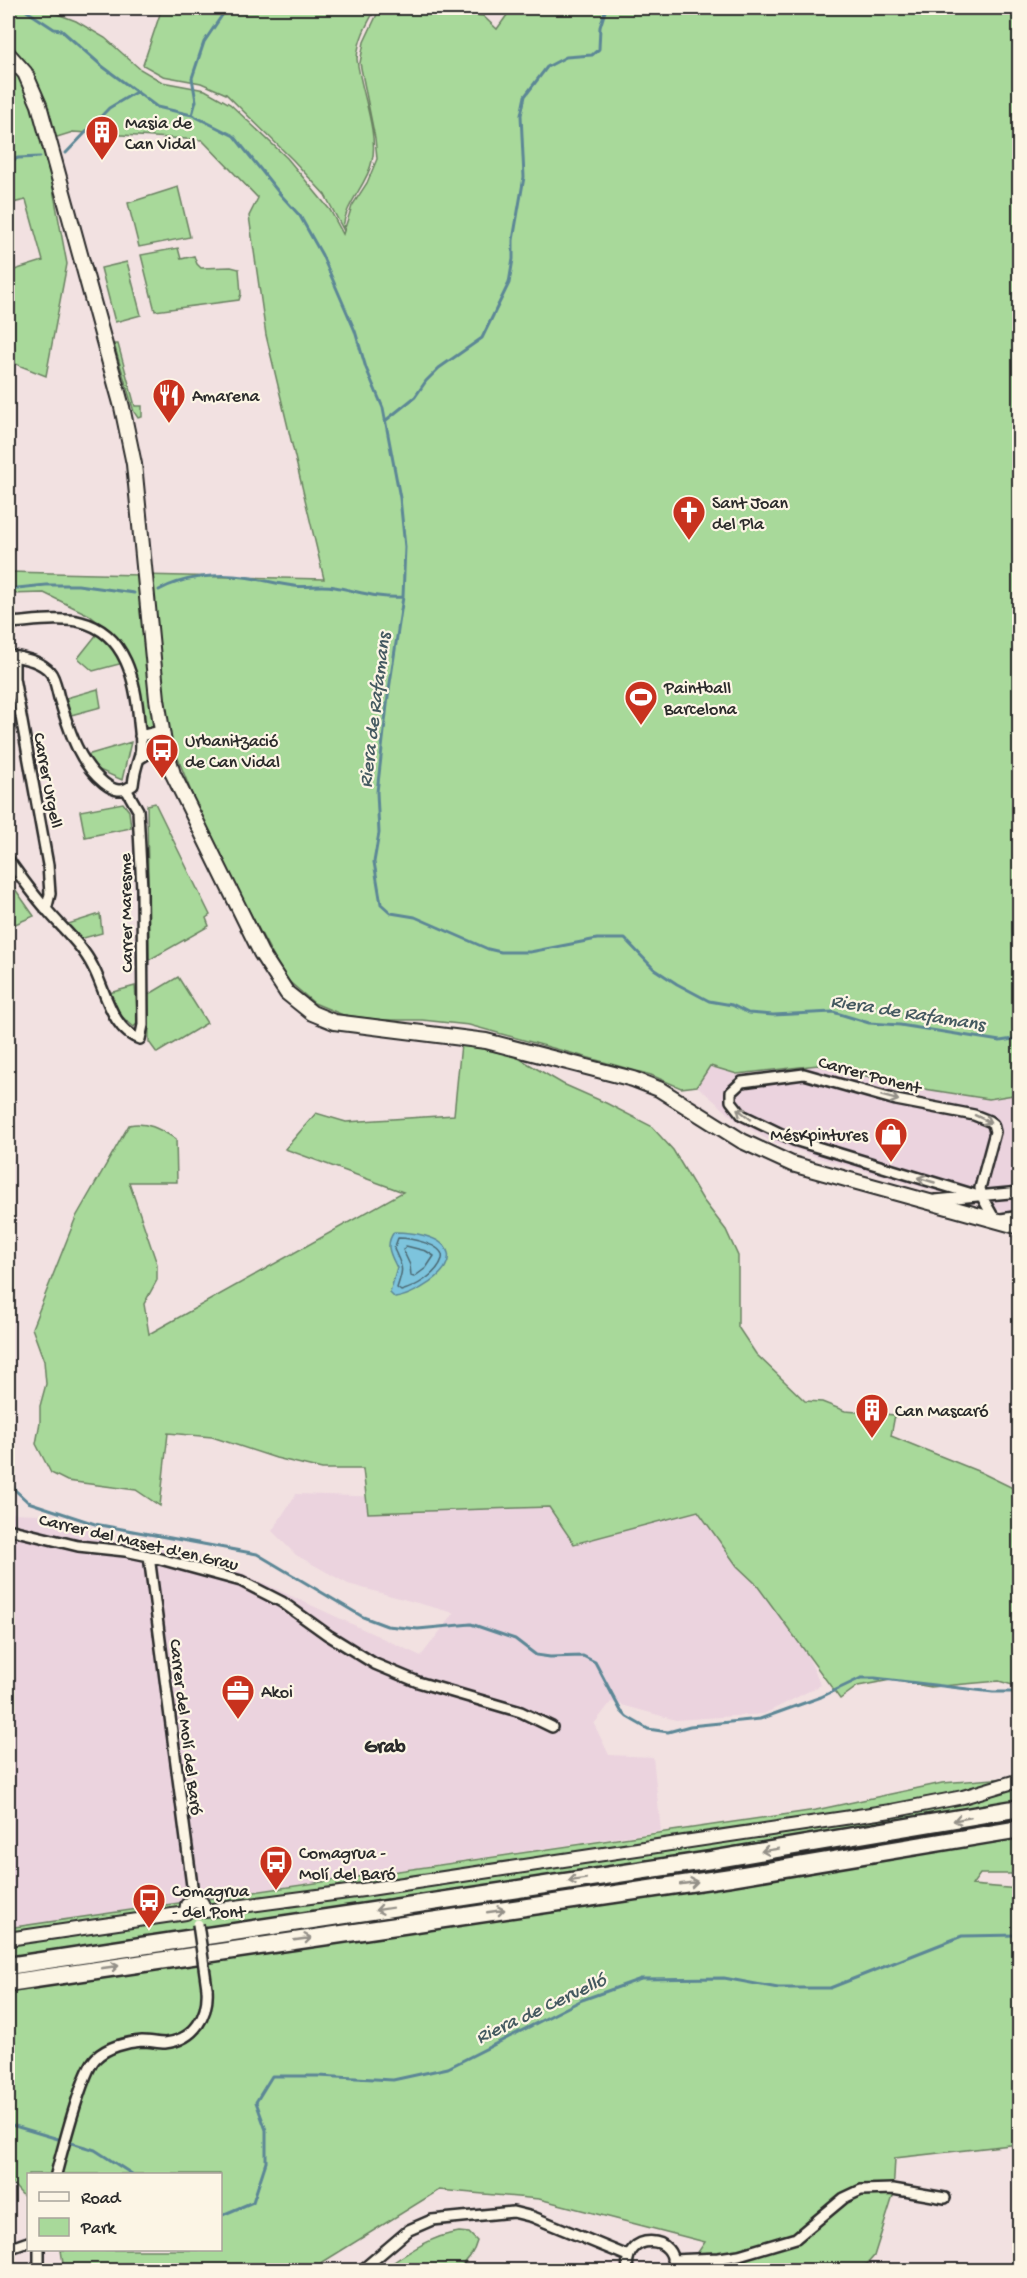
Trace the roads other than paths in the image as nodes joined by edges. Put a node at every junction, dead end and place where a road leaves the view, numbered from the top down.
1 (8, 54) edge
2 (8, 623) edge
3 (11, 656) edge
4 (140, 736) junction
5 (162, 737) junction
6 (139, 759) junction
7 (126, 789) junction
8 (8, 859) edge
9 (46, 910) junction
10 (1020, 1192) edge
11 (982, 1197) junction
12 (923, 1201) junction
13 (1020, 1216) edge
14 (995, 1220) junction
15 (1020, 1227) edge
16 (8, 1529) edge
17 (148, 1556) junction
18 (552, 1727) dead end
19 (1020, 1780) edge
20 (1020, 1808) edge
21 (1020, 1829) edge
22 (1020, 1839) edge
23 (926, 1844) junction
24 (194, 1901) joint
25 (197, 1917) junction
26 (8, 1939) edge
27 (8, 1966) edge
28 (52, 1976) junction
29 (8, 1983) edge
30 (8, 1991) edge
31 (57, 2173) edge
32 (945, 2198) dead end
33 (27, 2242) edge
34 (8, 2249) edge
35 (39, 2251) edge
36 (628, 2256) junction
37 (672, 2260) junction
38 (39, 2271) edge
39 (362, 2271) edge
40 (627, 2271) edge
41 (672, 2271) edge

1 - 5 main road
2 - 4 street
3 - 7 street
3 - 9 street, Carrer Urgell
4 - 5 street
4 - 6 street
5 - 6 street
5 - 12 main road
6 - 7 street
7 - 9 street, Carrer Maresme
8 - 9 street
10 - 11 street, Carrer Ponent
11 -> 11 street, Carrer Ponent
11 - 12 street, Carrer Ponent
11 - 14 street
12 - 14 main road
13 - 14 street
14 - 15 main road
16 - 17 street, Carrer del Maset d'en Grau
17 - 18 street, Carrer del Maset d'en Grau
17 - 24 street, Carrer del Molí del Baró
19 - 25 street
20 -> 27 highway
21 - 23 highway
22 - 23 highway
28 -> 23 highway
24 - 25 street
25 - 26 street
25 - 31 street, bridge
28 - 29 highway
28 - 30 highway
32 - 37 street
33 - 34 street
35 - 38 street
36 - 37 street
36 - 39 street
36 - 40 street
37 - 41 street

